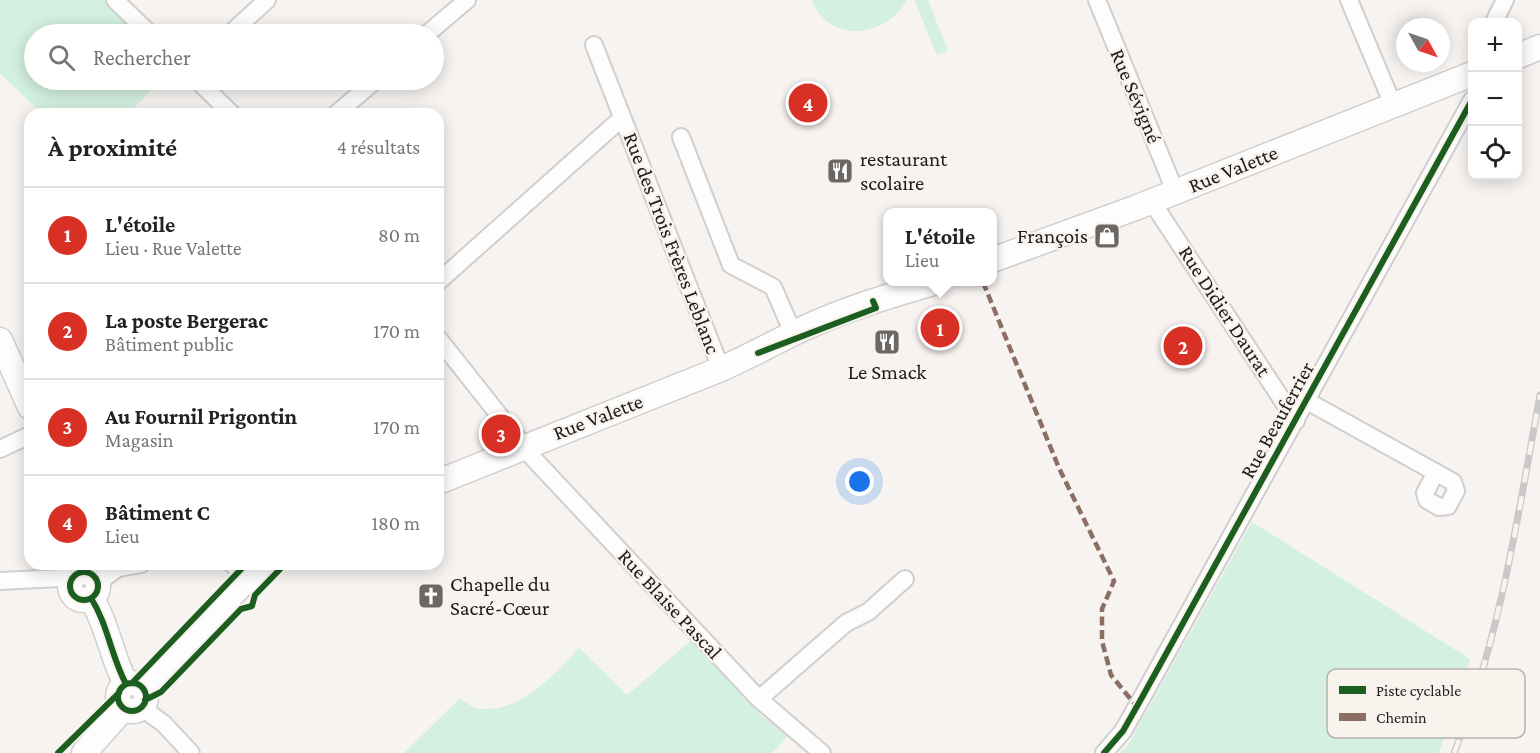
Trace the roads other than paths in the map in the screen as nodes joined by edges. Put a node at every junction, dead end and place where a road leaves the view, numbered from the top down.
1 (115, 0) edge
2 (267, 0) edge
3 (467, 0) edge
4 (1097, 0) edge
5 (1349, 0) edge
6 (1505, 0) edge
7 (1496, 18) edge
8 (140, 24) edge
9 (241, 24) edge
10 (439, 24) edge
11 (594, 45) dead end
12 (1540, 47) edge
13 (1522, 54) edge
14 (1468, 76) edge
15 (207, 90) edge
16 (364, 90) edge
17 (1393, 105) junction
18 (226, 108) edge
19 (343, 108) edge
20 (1468, 109) edge
21 (622, 118) junction
22 (681, 137) dead end
23 (1176, 191) junction
24 (1152, 202) junction
25 (997, 259) edge
26 (444, 277) edge
27 (924, 286) edge
28 (931, 286) edge
29 (793, 333) junction
30 (0, 340) edge
31 (444, 346) edge
32 (758, 353) junction
33 (721, 369) junction
34 (24, 394) edge
35 (1307, 401) junction
36 (1296, 421) junction
37 (24, 438) edge
38 (524, 447) junction
39 (0, 449) edge
40 (1436, 472) dead end
41 (444, 480) edge
42 (112, 570) edge
43 (246, 570) edge
44 (904, 579) dead end
45 (85, 580) edge
46 (0, 581) edge
47 (133, 696) junction
48 (759, 699) junction
49 (84, 753) edge
50 (191, 753) edge
51 (822, 753) edge
52 (1104, 753) edge

1 - 8 street
2 - 9 street
3 - 10 street
4 - 23 street, Rue Sévigné
5 - 17 street
6 - 7 street
11 - 21 street, Rue des Trois Frères Leblanc
12 - 13 main road
14 - 17 main road, Rue Valette
15 - 18 street
16 - 19 street
17 - 23 main road, Rue Valette
20 - 35 street, Rue Beauferrier
21 - 26 street, Rue des Trois Frères Leblanc
21 - 33 street, Rue des Trois Frères Leblanc
22 - 29 street
23 - 24 main road, Rue Valette
24 - 25 main road, Rue Valette
24 - 36 street, Rue Didier Daurat
27 - 29 main road, Rue Valette
28 - 32 main road, Rue Valette
29 - 32 main road, Rue Valette
30 - 34 main road
31 - 38 street, Rue Blaise Pascal
32 - 33 main road, Rue Valette
33 - 38 main road, Rue Valette
35 - 36 street, Rue Beauferrier
35 - 40 street
36 - 52 street, Rue Beauferrier
37 - 39 street
38 - 41 main road, Rue Valette
38 - 48 street, Rue Blaise Pascal
42 - 45 street
43 - 47 main road
44 - 48 street
45 - 46 street
45 - 47 main road
47 - 49 main road
47 - 50 street
48 - 51 street, Rue Blaise Pascal

